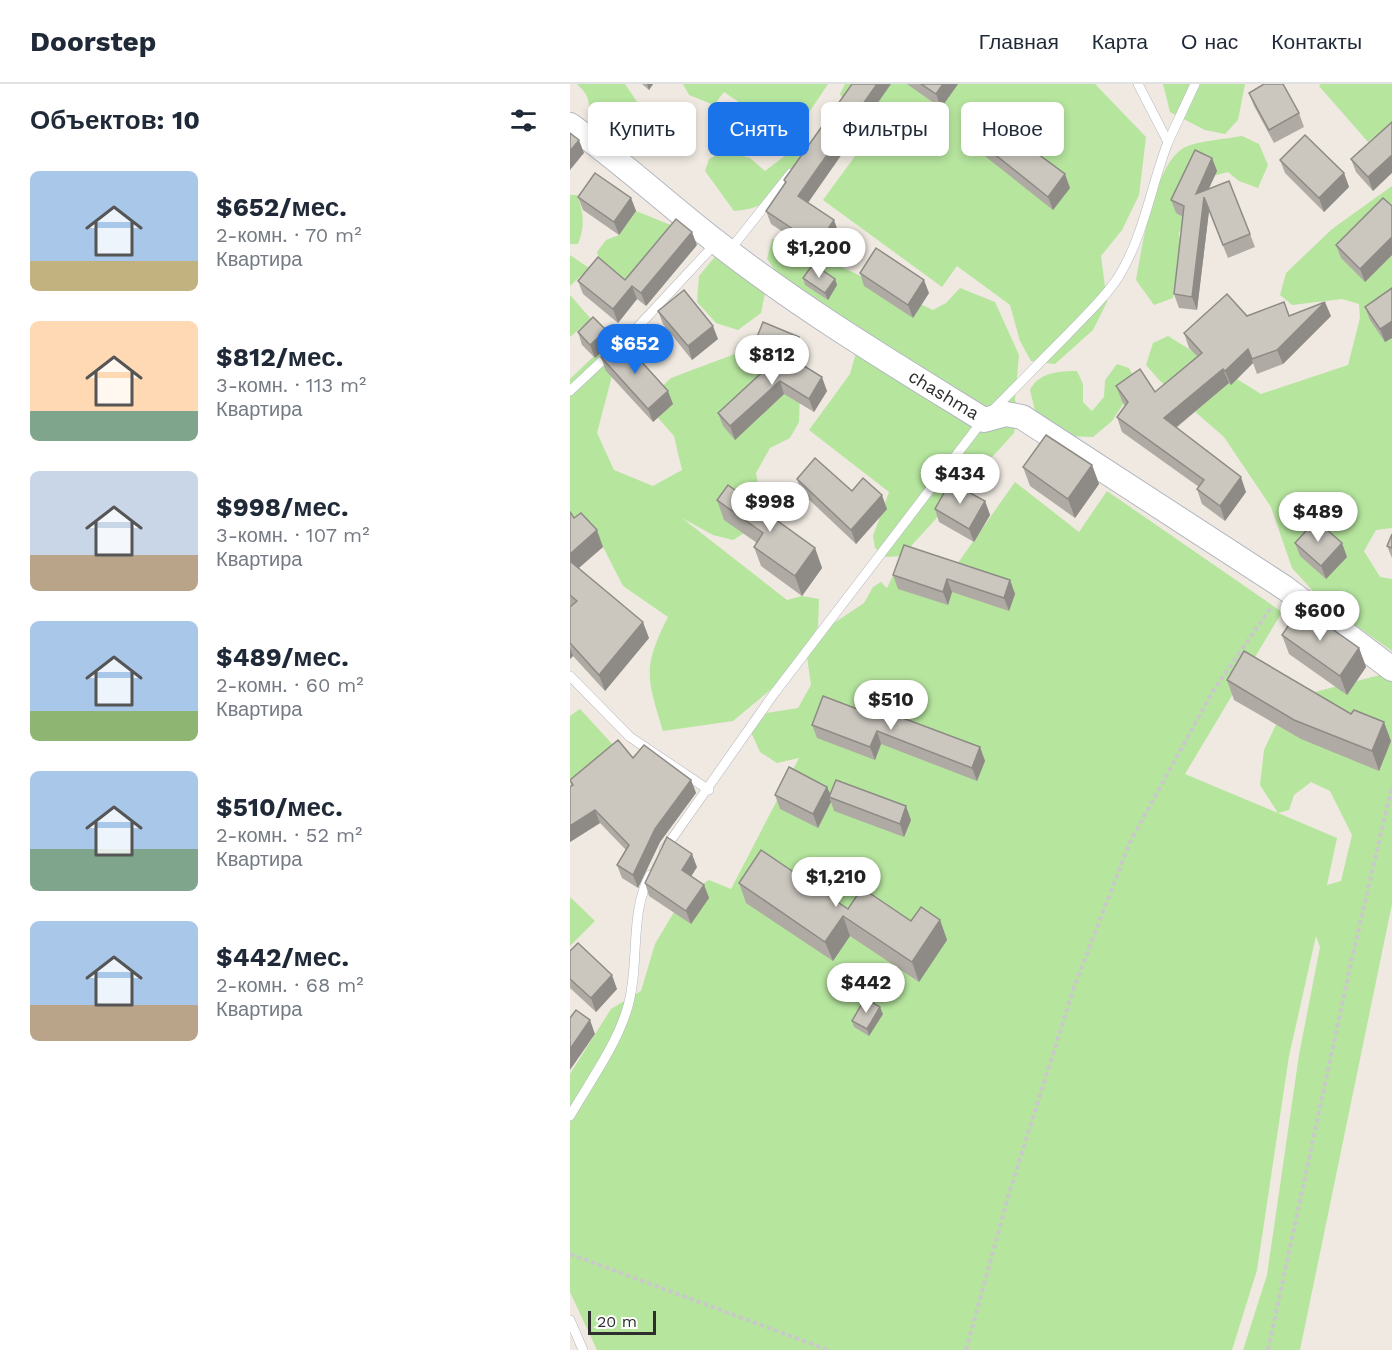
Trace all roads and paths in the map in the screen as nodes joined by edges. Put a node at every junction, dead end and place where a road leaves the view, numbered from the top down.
1 (1138, 84) edge
2 (1195, 84) edge
3 (570, 125) edge
4 (1168, 142) junction
5 (795, 168) edge
6 (723, 247) junction
7 (570, 391) edge
8 (984, 420) junction
9 (1285, 588) junction
10 (1392, 669) edge
11 (570, 676) edge
12 (1392, 786) edge
13 (709, 790) junction
14 (570, 1116) edge
15 (570, 1254) edge
16 (570, 1320) edge
17 (583, 1350) edge
18 (828, 1350) edge
19 (966, 1350) edge
20 (1268, 1350) edge

1 - 4 lane
2 - 4 lane
3 - 6 street, сhashma
4 - 8 lane
5 - 6 lane
6 - 7 lane
6 - 8 street, сhashma
8 - 9 street, сhashma
8 - 13 lane
9 - 10 street, сhashma
9 - 19 path
11 - 13 lane
12 - 20 path
13 - 14 lane
15 - 18 path
16 - 17 lane

